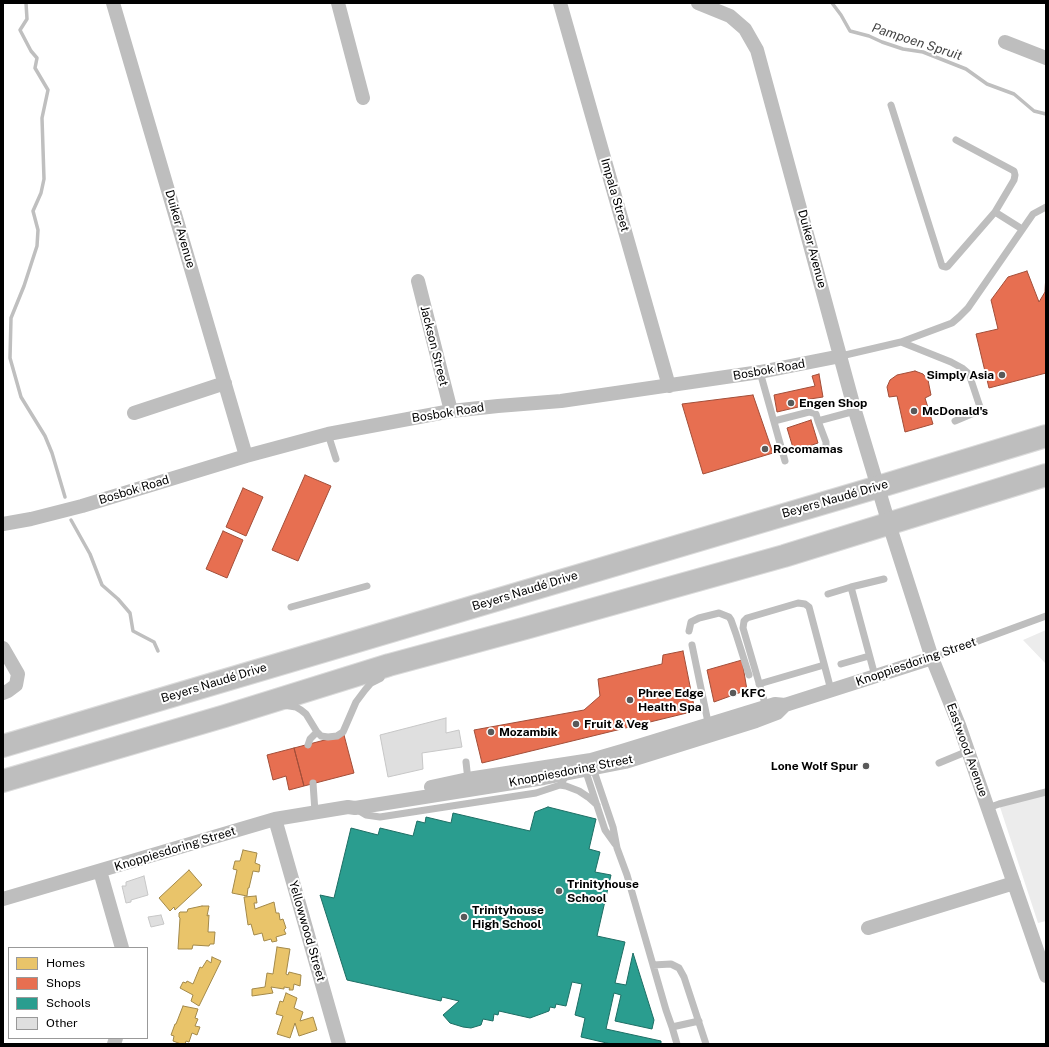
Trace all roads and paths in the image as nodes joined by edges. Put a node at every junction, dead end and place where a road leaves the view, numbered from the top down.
1 (113, 3) edge
2 (338, 3) edge
3 (560, 3) edge
4 (698, 3) edge
5 (1005, 42) dead end
6 (1046, 58) edge
7 (363, 98) dead end
8 (891, 106) dead end
9 (956, 140) dead end
10 (1046, 207) edge
11 (995, 212) junction
12 (1022, 229) junction
13 (418, 281) dead end
14 (901, 342) junction
15 (841, 356) junction
16 (760, 372) junction
17 (225, 383) junction
18 (669, 386) junction
19 (451, 411) junction
20 (855, 411) junction
21 (134, 413) dead end
22 (774, 421) junction
23 (818, 421) junction
24 (955, 421) dead end
25 (328, 434) junction
26 (1046, 436) edge
27 (823, 450) dead end
28 (246, 456) junction
29 (336, 459) dead end
30 (785, 461) dead end
31 (1046, 475) edge
32 (878, 487) junction
33 (3, 524) edge
34 (889, 524) junction
35 (884, 579) dead end
36 (367, 586) dead end
37 (851, 588) junction
38 (828, 594) dead end
39 (291, 607) dead end
40 (1046, 616) edge
41 (689, 631) dead end
42 (692, 644) dead end
43 (3, 648) edge
44 (869, 656) junction
45 (932, 658) junction
46 (841, 664) dead end
47 (824, 665) junction
48 (388, 675) dead end
49 (749, 675) dead end
50 (875, 676) junction
51 (759, 684) junction
52 (831, 690) junction
53 (3, 693) edge
54 (785, 705) junction
55 (766, 707) junction
56 (252, 708) junction
57 (709, 730) junction
58 (317, 732) junction
59 (308, 744) dead end
60 (3, 746) edge
61 (968, 751) junction
62 (466, 762) dead end
63 (939, 763) dead end
64 (588, 765) junction
65 (563, 779) junction
66 (3, 781) edge
67 (313, 784) dead end
68 (469, 785) junction
69 (1046, 792) edge
70 (352, 807) junction
71 (598, 807) junction
72 (988, 808) junction
73 (315, 812) junction
74 (275, 819) junction
75 (617, 848) junction
76 (100, 871) junction
77 (1014, 883) junction
78 (3, 899) edge
79 (868, 928) dead end
80 (122, 947) edge
81 (653, 965) junction
82 (1046, 976) edge
83 (699, 1021) junction
84 (672, 1027) junction
85 (339, 1044) edge
86 (677, 1044) edge
87 (706, 1044) edge

1 - 17 street, Duiker Avenue
2 - 7 street
3 - 18 street, Impala Street
4 - 15 street, Duiker Avenue
5 - 6 street
8 - 11 lane
9 - 11 lane
10 - 12 lane, Bosbok Road
11 - 12 lane
12 - 14 lane, Bosbok Road
13 - 19 street, Jackson Street
14 - 15 lane, Bosbok Road
14 - 24 lane
15 - 16 street, Bosbok Road
15 - 20 street, Duiker Avenue
16 - 18 street, Bosbok Road
16 - 22 lane
17 - 21 street
17 - 28 street, Duiker Avenue
18 - 19 street, Bosbok Road
19 - 25 street, Bosbok Road
20 - 23 lane
20 - 32 street, Duiker Avenue
22 - 23 lane
22 - 30 lane
23 - 27 lane
25 - 28 street, Bosbok Road
25 - 29 lane
26 - 32 main road, Beyers Naudé Drive
28 - 33 street, Bosbok Road
31 - 34 main road
32 - 34 street, Duiker Avenue
32 - 60 main road, Beyers Naudé Drive
34 - 45 street, Eastwood Avenue
34 - 56 main road
35 - 37 lane
36 - 39 lane
37 - 38 lane
37 - 44 lane
40 - 45 lane, Knoppiesdoring Street
41 - 49 lane
42 - 57 lane
43 - 53 street
44 - 46 lane
44 - 50 lane
45 - 50 street, Knoppiesdoring Street
45 - 61 street, Eastwood Avenue
47 - 51 lane
47 - 51 lane
47 - 52 lane
48 - 58 lane
50 - 52 street, Knoppiesdoring Street
51 - 55 lane
52 - 54 street, Knoppiesdoring Street
54 - 55 street, Knoppiesdoring Street
54 - 57 street, Knoppiesdoring Street
55 - 57 street, Knoppiesdoring Street
56 - 58 lane
56 - 66 main road
57 - 64 street, Knoppiesdoring Street
58 - 59 lane
61 - 63 lane
61 - 72 street, Eastwood Avenue
62 - 68 lane
64 - 65 street, Knoppiesdoring Street
64 - 68 street, Knoppiesdoring Street
64 - 71 lane
64 - 75 lane
65 - 68 street, Knoppiesdoring Street
65 - 70 lane
65 - 71 lane
67 - 73 lane
68 - 70 street, Knoppiesdoring Street
69 - 72 lane
70 - 73 street, Knoppiesdoring Street
71 - 75 lane
72 - 77 street, Eastwood Avenue
73 - 74 street, Knoppiesdoring Street
74 - 76 street, Knoppiesdoring Street
74 - 85 street, Yellowwood Street
75 - 81 lane
76 - 78 street, Knoppiesdoring Street
76 - 80 street
77 - 79 street
77 - 82 street, Eastwood Avenue
81 - 83 lane
81 - 84 lane
83 - 84 lane
83 - 87 lane
84 - 86 lane

